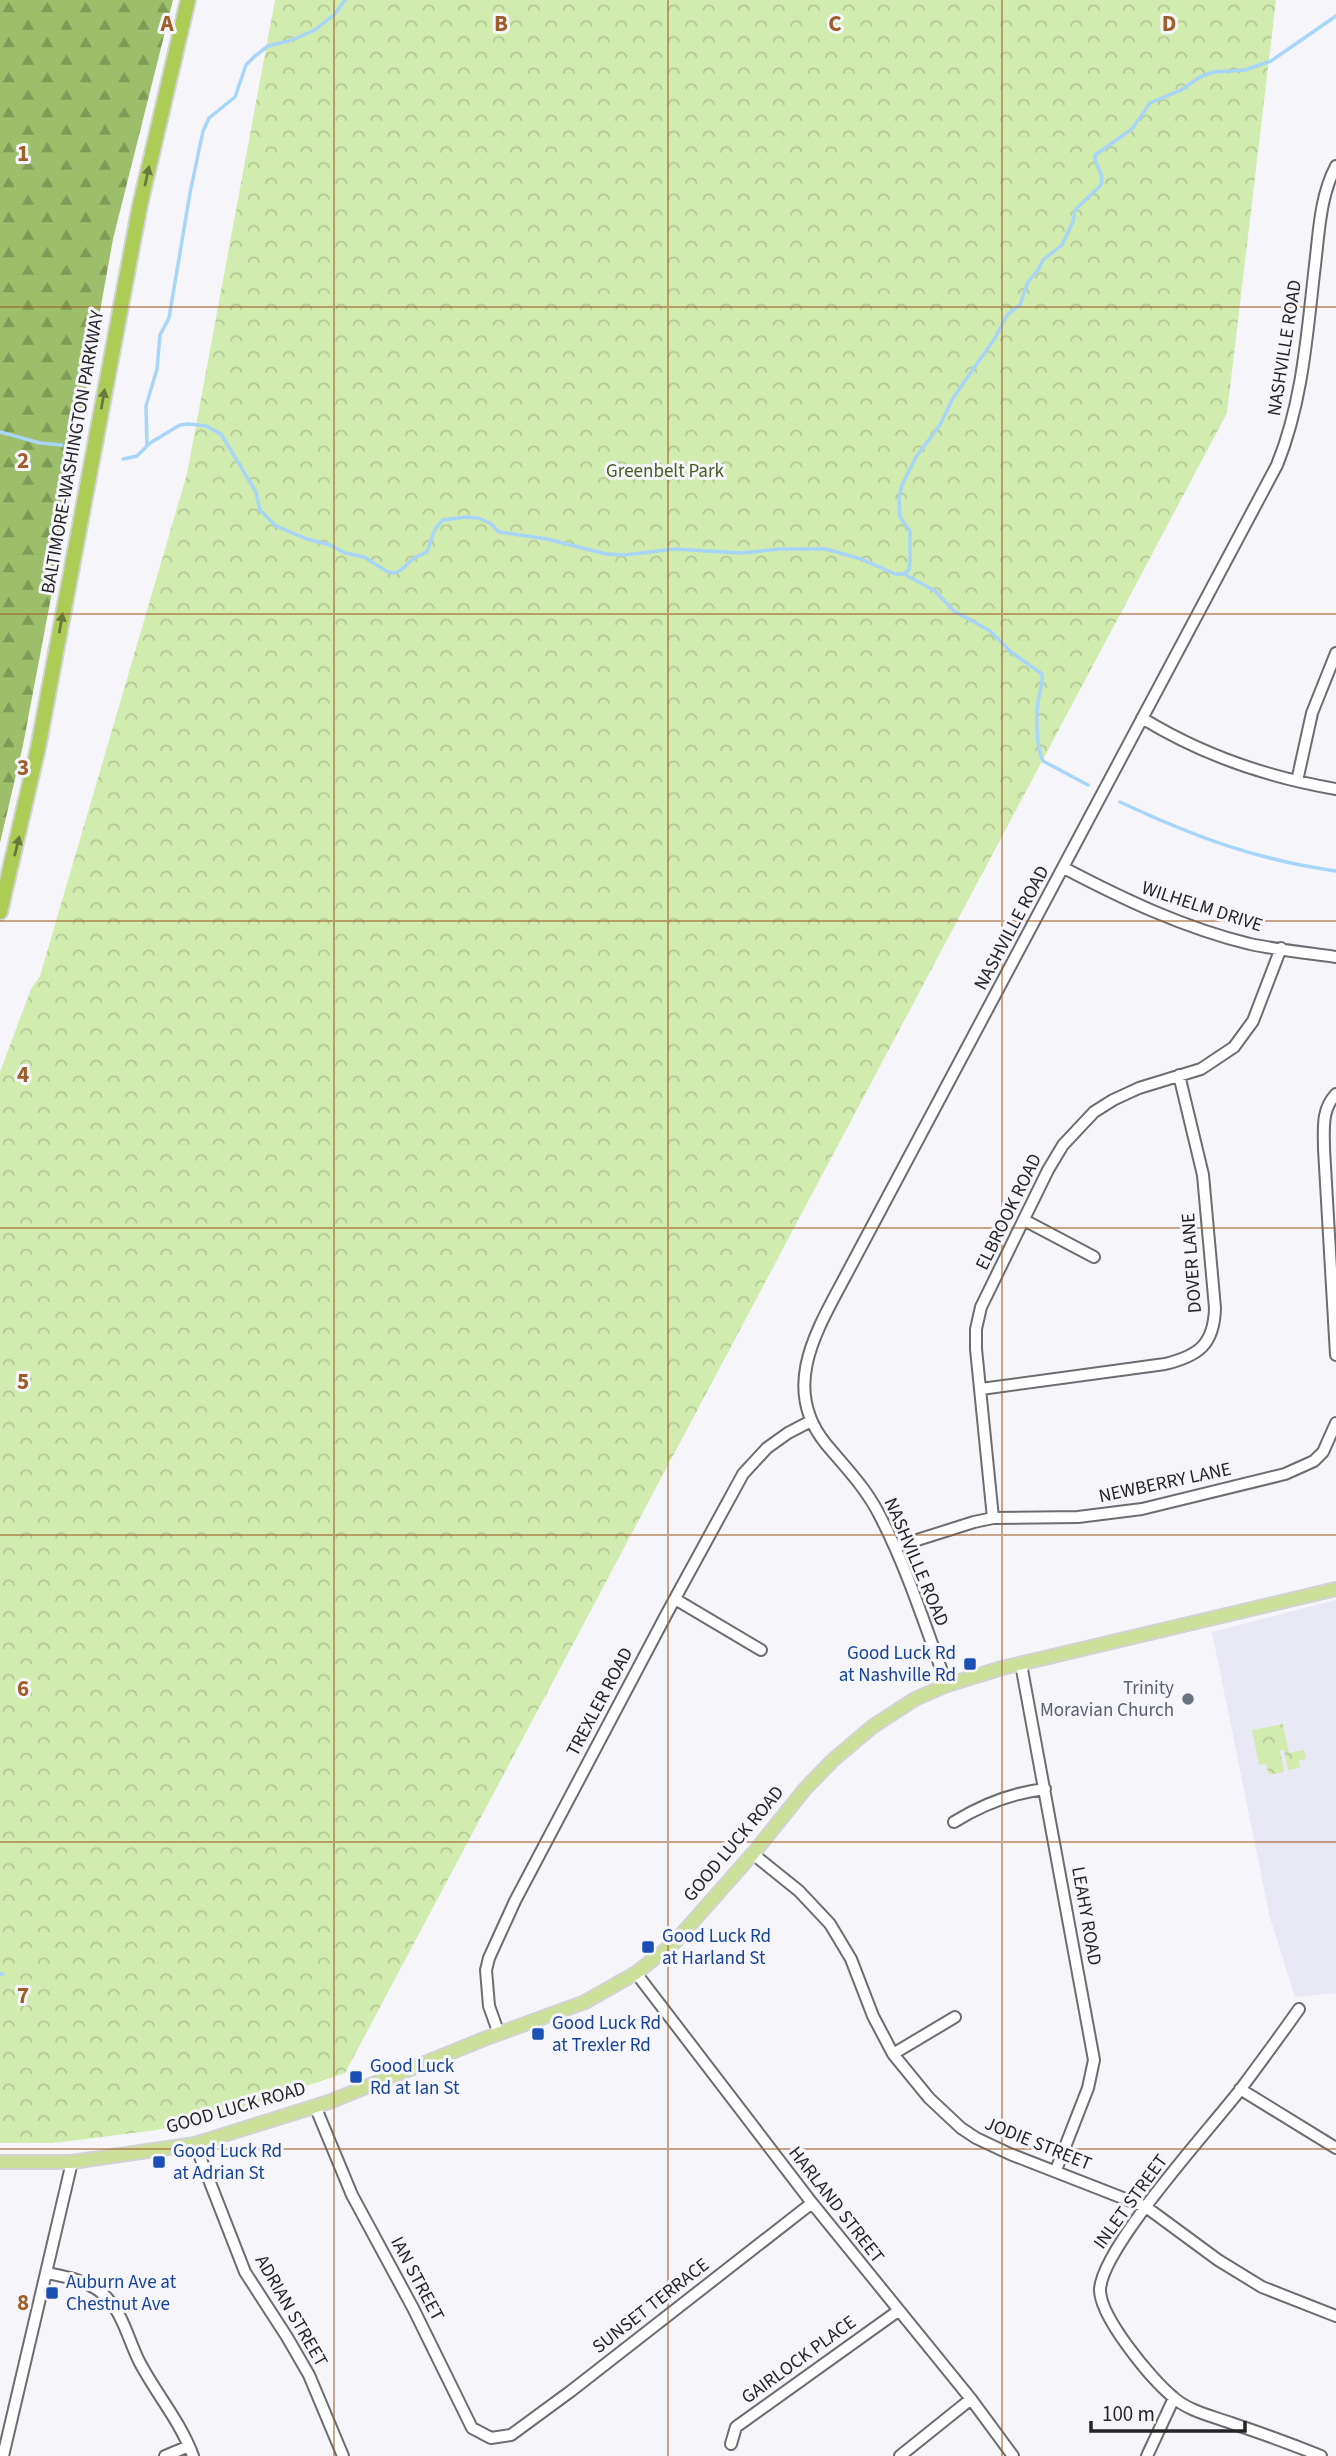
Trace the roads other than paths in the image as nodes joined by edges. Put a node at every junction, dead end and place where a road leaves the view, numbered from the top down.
1 (188, 0) edge
2 (1336, 166) edge
3 (1336, 653) edge
4 (1142, 718) junction
5 (1297, 781) junction
6 (1336, 789) edge
7 (1064, 867) junction
8 (0, 912) edge
9 (1281, 948) junction
10 (1336, 957) edge
11 (1179, 1075) junction
12 (1336, 1094) edge
13 (1024, 1220) junction
14 (1094, 1257) dead end
15 (1336, 1355) edge
16 (981, 1388) junction
17 (811, 1421) junction
18 (1336, 1423) edge
19 (993, 1518) junction
20 (895, 1548) junction
21 (1336, 1589) edge
22 (675, 1599) junction
23 (761, 1650) dead end
24 (1021, 1664) junction
25 (947, 1685) junction
26 (1045, 1789) junction
27 (954, 1822) dead end
28 (753, 1854) junction
29 (636, 1973) junction
30 (1299, 2008) dead end
31 (955, 2017) dead end
32 (499, 2034) junction
33 (893, 2054) junction
34 (1240, 2090) junction
35 (314, 2106) junction
36 (195, 2144) junction
37 (1336, 2148) edge
38 (0, 2162) edge
39 (72, 2162) junction
40 (1056, 2170) junction
41 (812, 2203) junction
42 (1146, 2207) junction
43 (47, 2273) junction
44 (898, 2311) junction
45 (1336, 2316) edge
46 (1174, 2398) junction
47 (971, 2399) junction
48 (511, 2435) joint
49 (731, 2444) dead end
50 (191, 2451) edge
51 (3, 2456) edge
52 (164, 2456) edge
53 (343, 2456) edge
54 (900, 2456) edge
55 (1013, 2456) edge
56 (1147, 2456) edge
57 (1321, 2456) edge

8 -> 1 highway, BALTIMORE-WASHINGTON PARKWAY
2 - 4 street, NASHVILLE ROAD
3 - 5 street
4 - 5 street
4 - 7 street, NASHVILLE ROAD
5 - 6 street
7 - 9 street, WILHELM DRIVE
7 - 17 street, NASHVILLE ROAD
9 - 10 street, WILHELM DRIVE
9 - 11 street, ELBROOK ROAD
11 - 13 street, ELBROOK ROAD
11 - 16 street, DOVER LANE
12 - 15 street
13 - 14 street
13 - 16 street, ELBROOK ROAD
16 - 19 street, ELBROOK ROAD
17 - 20 street, NASHVILLE ROAD
17 - 22 street, TREXLER ROAD
18 - 19 street, NEWBERRY LANE
19 - 20 street, NEWBERRY LANE
20 - 25 street, NASHVILLE ROAD
21 - 24 main road, GOOD LUCK ROAD
22 - 23 street
22 - 32 street, TREXLER ROAD
24 - 25 main road, GOOD LUCK ROAD
24 - 26 street, LEAHY ROAD
25 - 28 main road, GOOD LUCK ROAD
26 - 27 street
26 - 40 street, LEAHY ROAD
28 - 29 main road, GOOD LUCK ROAD
28 - 33 street, JODIE STREET
29 - 32 main road, GOOD LUCK ROAD
29 - 41 street, HARLAND STREET
30 - 34 street, INLET STREET
31 - 33 street
32 - 35 main road, GOOD LUCK ROAD
33 - 40 street, JODIE STREET
34 - 37 street
34 - 42 street, INLET STREET
35 - 36 main road, GOOD LUCK ROAD
35 - 48 street, IAN STREET
36 - 39 main road, GOOD LUCK ROAD
36 - 53 street, ADRIAN STREET
38 - 39 main road, GOOD LUCK ROAD
39 - 43 street
40 - 42 street, JODIE STREET
41 - 44 street, HARLAND STREET
41 - 48 street, SUNSET TERRACE
42 - 45 street, JODIE STREET
42 - 46 street, INLET STREET
43 - 50 street
43 - 51 street
44 - 47 street, HARLAND STREET
44 - 49 street, GAIRLOCK PLACE
46 - 56 street
46 - 57 street, INLET STREET
47 - 54 street
47 - 55 street, HARLAND STREET
50 - 52 street

